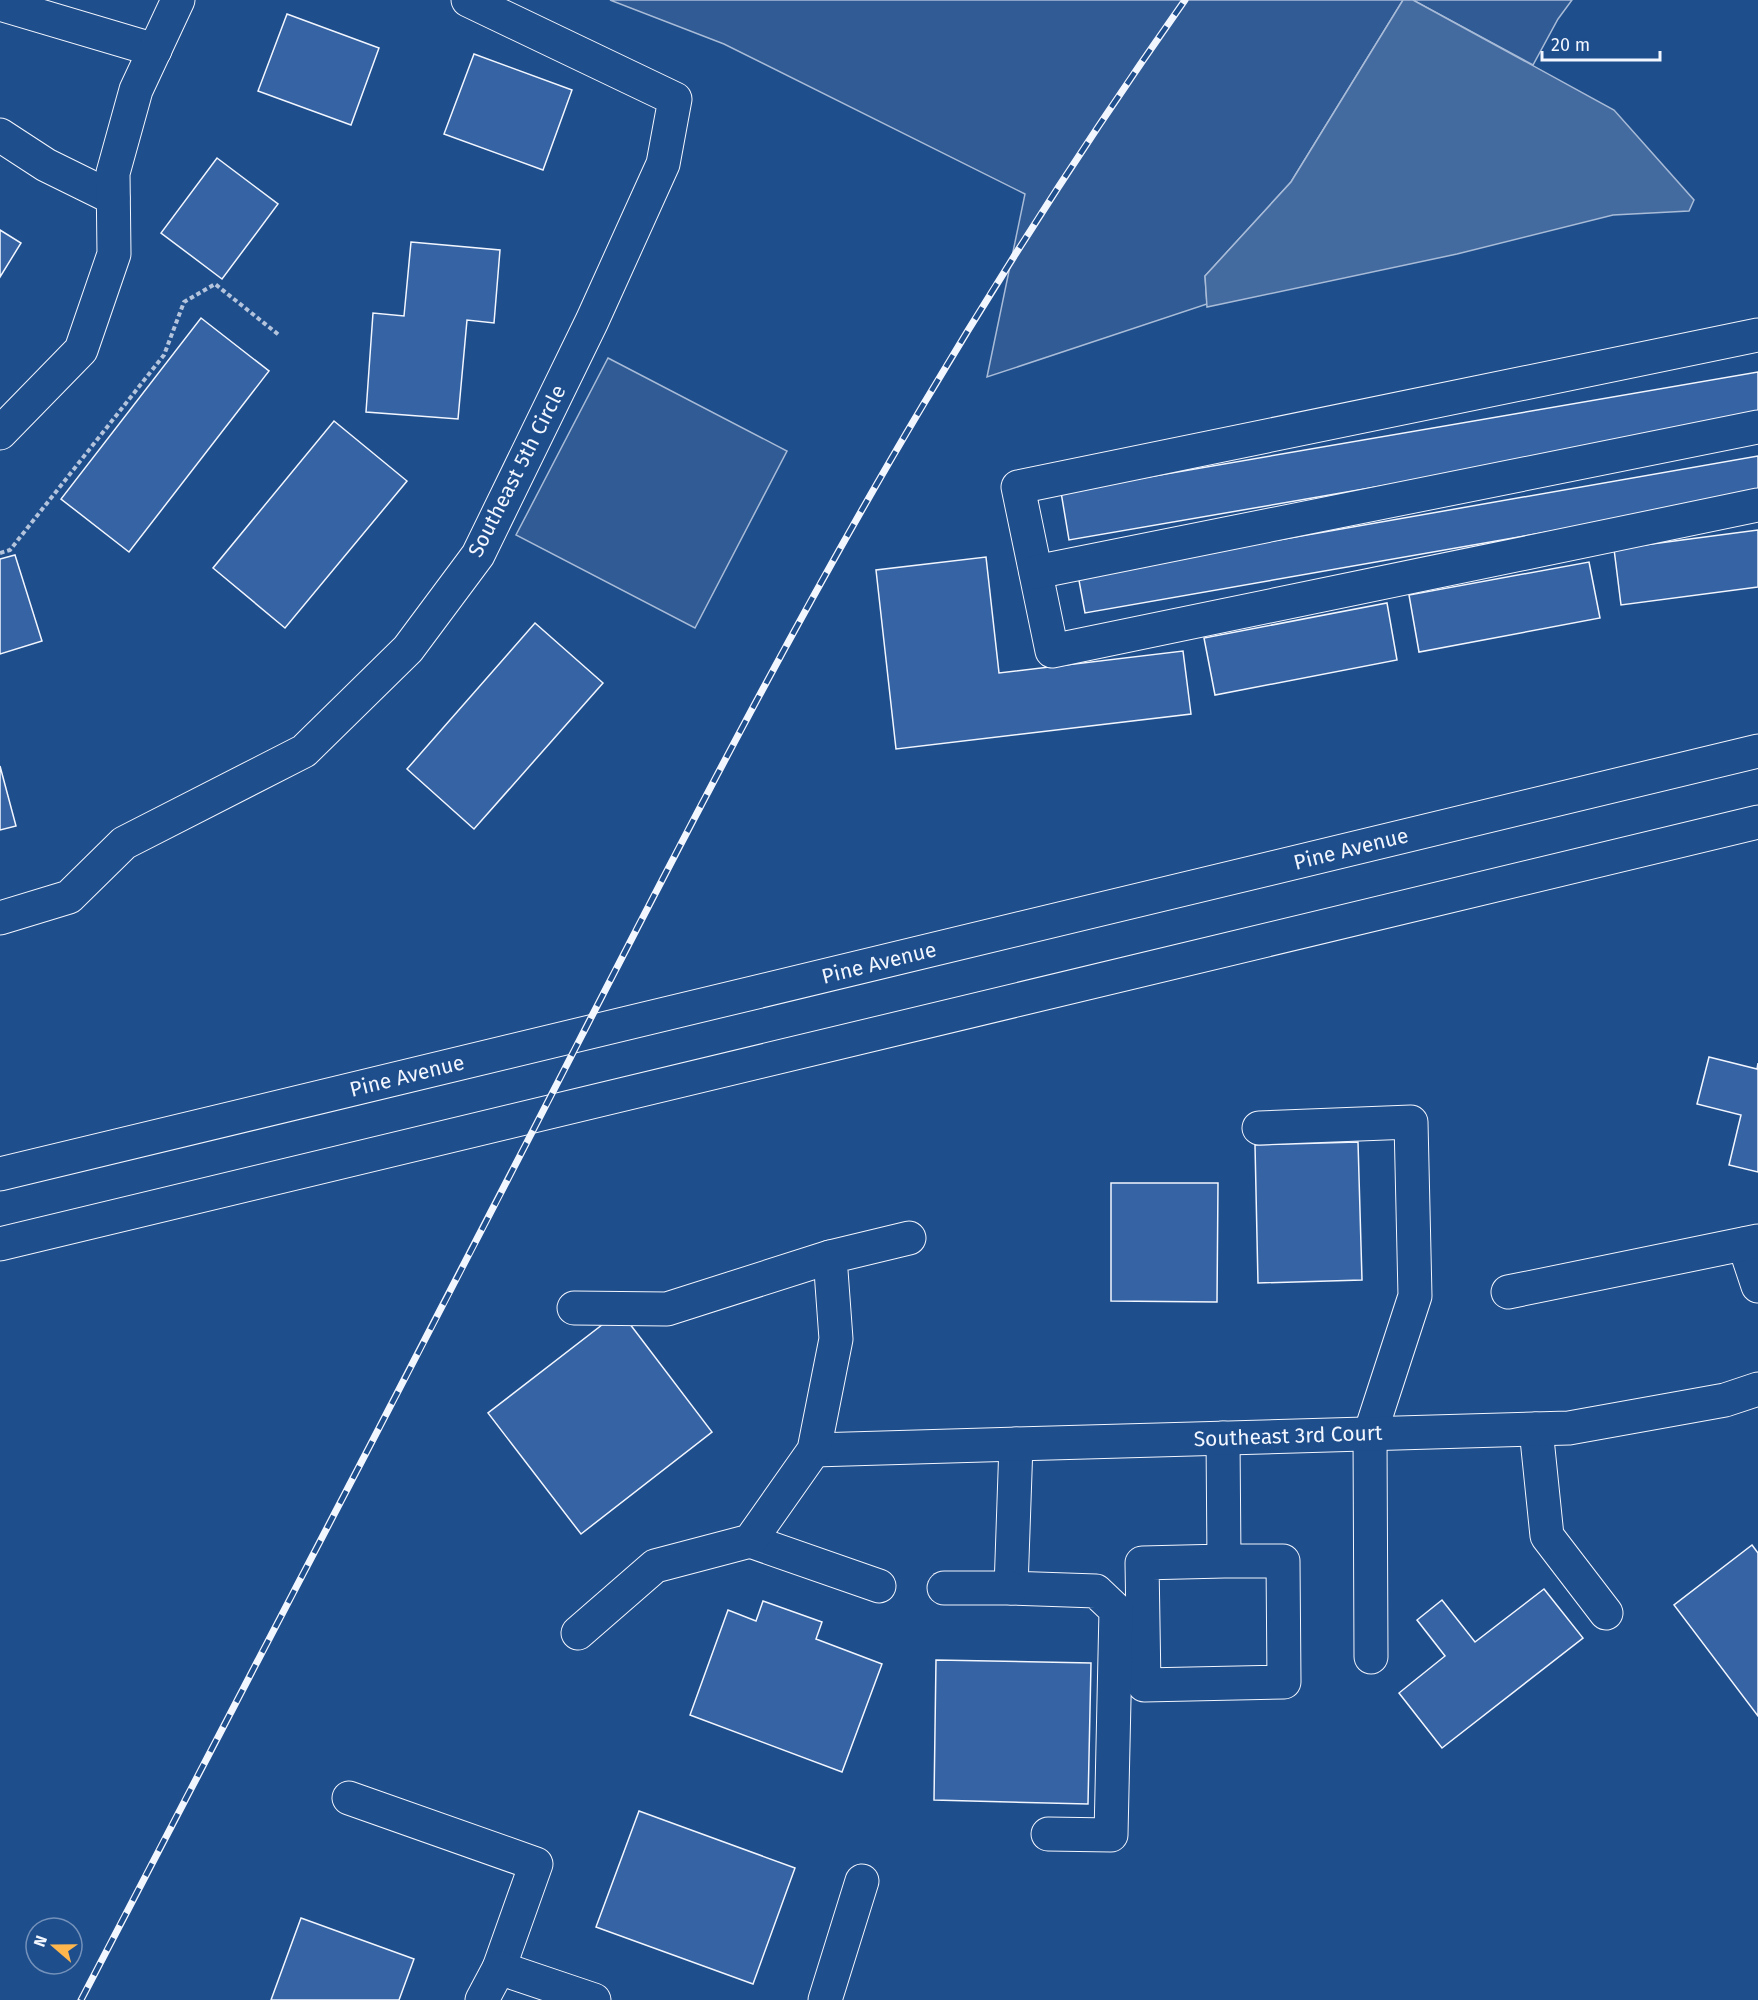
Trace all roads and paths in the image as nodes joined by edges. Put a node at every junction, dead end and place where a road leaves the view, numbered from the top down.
1 (178, 0) edge
2 (468, 0) edge
3 (0, 4) edge
4 (155, 50) junction
5 (0, 135) edge
6 (113, 198) junction
7 (279, 335) dead end
8 (1758, 335) edge
9 (1758, 427) edge
10 (0, 433) edge
11 (1758, 505) edge
12 (0, 553) edge
13 (1036, 572) junction
14 (1758, 751) edge
15 (1758, 822) edge
16 (0, 918) edge
17 (1259, 1128) dead end
18 (0, 1174) edge
19 (909, 1238) dead end
20 (1751, 1243) edge
21 (0, 1245) edge
22 (830, 1257) junction
23 (1758, 1286) edge
24 (1508, 1292) dead end
25 (574, 1308) dead end
26 (1758, 1389) edge
27 (1536, 1429) junction
28 (1370, 1434) junction
29 (1223, 1438) junction
30 (1016, 1444) junction
31 (814, 1449) junction
32 (750, 1541) junction
33 (1224, 1562) junction
34 (879, 1586) dead end
35 (944, 1588) dead end
36 (1011, 1588) junction
37 (1606, 1613) dead end
38 (578, 1633) dead end
39 (1371, 1657) dead end
40 (349, 1798) dead end
41 (1048, 1834) dead end
42 (862, 1881) dead end
43 (499, 1968) junction
44 (482, 2000) edge
45 (594, 2000) edge
46 (825, 2000) edge

1 - 4 main road
2 - 16 main road, Southeast 5th Circle
3 - 4 main road
4 - 6 main road
5 - 6 main road
6 - 10 main road
7 - 12 path
8 - 13 main road
9 - 13 main road
11 - 13 main road
14 - 18 main road, Pine Avenue
15 - 21 main road
17 - 28 main road
19 - 22 main road
20 - 23 main road
20 - 24 main road
22 - 25 main road
22 - 31 main road
26 - 27 main road, Southeast 3rd Court
27 - 28 main road, Southeast 3rd Court
27 - 37 main road
28 - 29 main road, Southeast 3rd Court
28 - 39 main road
29 - 30 main road, Southeast 3rd Court
29 - 33 main road
30 - 31 main road, Southeast 3rd Court
30 - 36 main road
31 - 32 main road
32 - 34 main road
32 - 38 main road
33 - 33 main road
35 - 36 main road
36 - 41 main road
40 - 43 main road
42 - 46 main road
43 - 44 main road
43 - 45 main road

